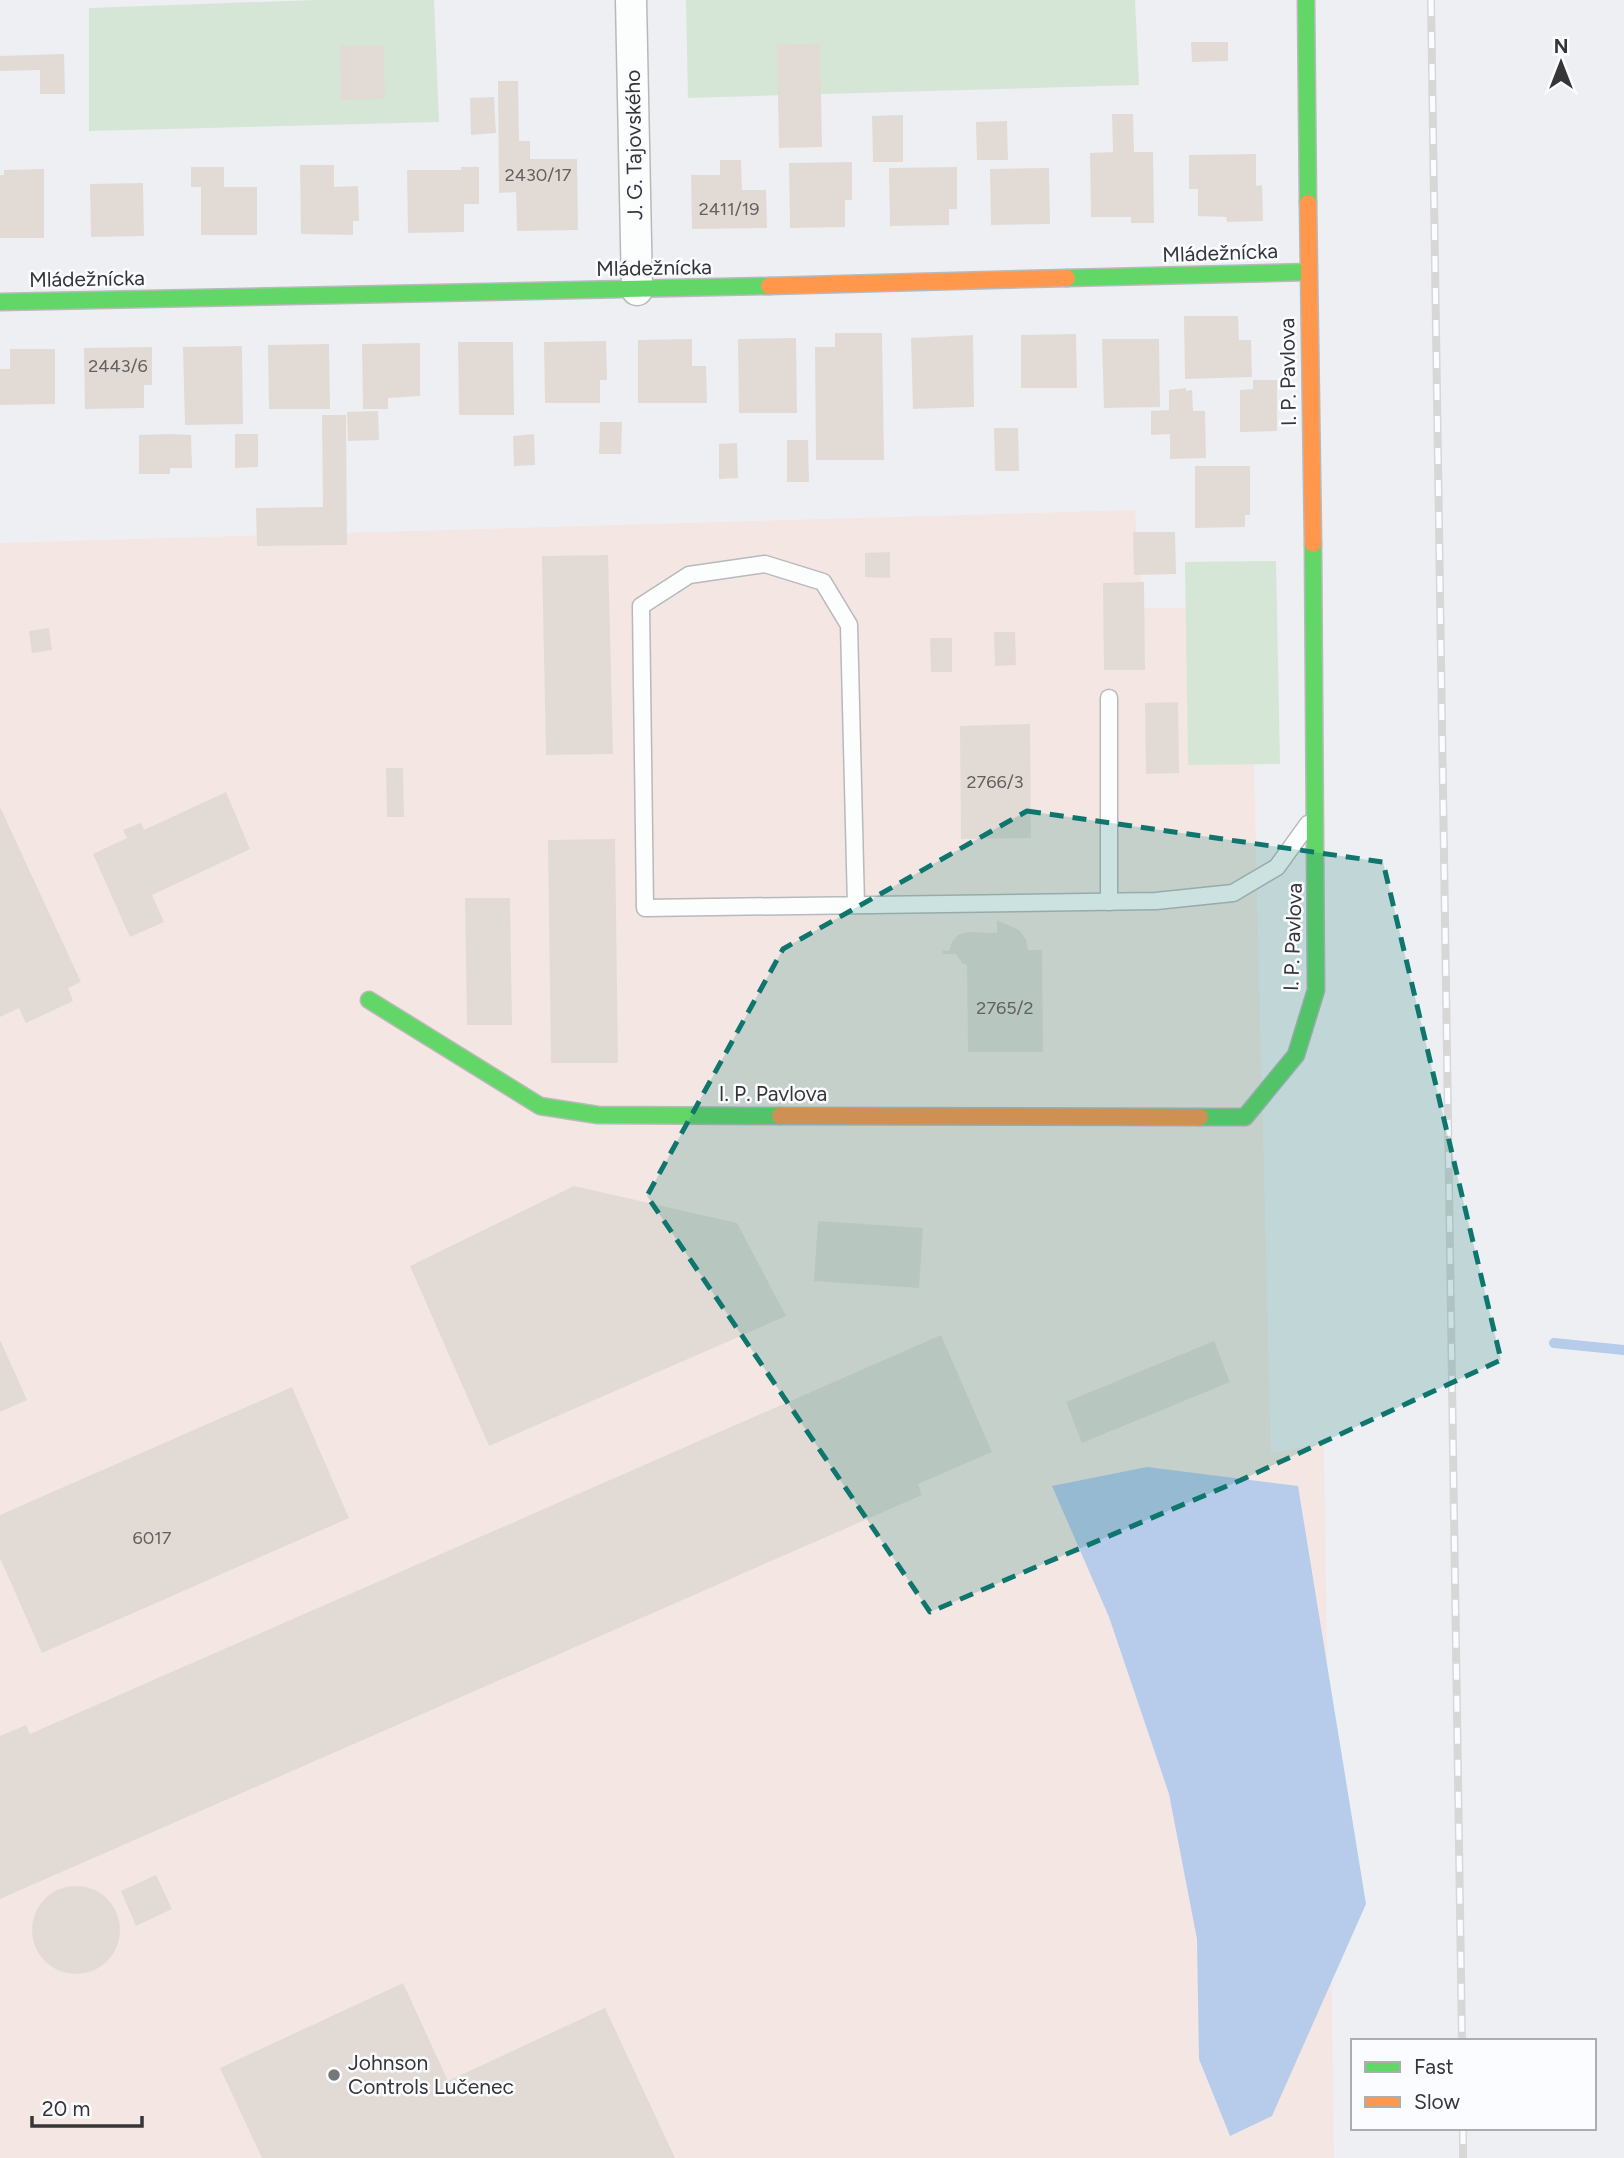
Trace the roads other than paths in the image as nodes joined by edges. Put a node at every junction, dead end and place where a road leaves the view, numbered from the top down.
1 (631, 0) edge
2 (1306, 0) edge
3 (1308, 272) junction
4 (637, 290) junction
5 (0, 302) edge
6 (1109, 698) dead end
7 (1316, 814) junction
8 (1109, 902) junction
9 (856, 905) junction
10 (369, 1000) dead end

1 - 4 street, J. G. Tajovského
2 - 3 street, I. P. Pavlova
3 - 4 street, Mládežnícka
3 - 7 street, I. P. Pavlova
4 - 5 street, Mládežnícka
6 - 8 lane
7 - 8 lane
7 - 10 street, I. P. Pavlova
8 - 9 lane
9 - 9 lane

